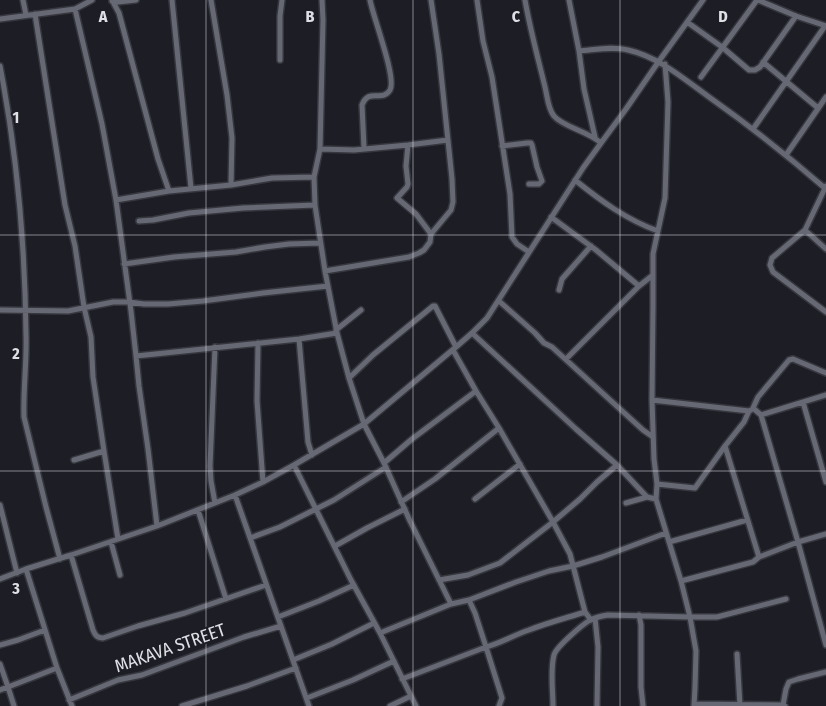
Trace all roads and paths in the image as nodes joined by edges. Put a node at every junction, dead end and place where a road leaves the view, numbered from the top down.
1 (23, 0) edge
2 (92, 0) edge
3 (111, 0) edge
4 (136, 0) edge
5 (172, 0) edge
6 (211, 0) edge
7 (282, 0) edge
8 (322, 0) edge
9 (370, 0) edge
10 (431, 0) edge
11 (477, 0) edge
12 (525, 0) edge
13 (569, 0) edge
14 (702, 0) edge
15 (758, 0) edge
16 (75, 9) junction
17 (35, 14) junction
18 (26, 15) junction
19 (796, 16) junction
20 (0, 19) edge
21 (687, 22) junction
22 (825, 26) edge
23 (722, 47) junction
24 (578, 51) junction
25 (280, 60) dead end
26 (658, 61) junction
27 (763, 62) junction
28 (665, 64) junction
29 (0, 66) edge
30 (701, 77) dead end
31 (787, 81) junction
32 (826, 97) edge
33 (818, 108) junction
34 (753, 129) junction
35 (595, 138) junction
36 (448, 140) junction
37 (600, 142) junction
38 (408, 146) junction
39 (502, 146) junction
40 (364, 148) junction
41 (320, 150) junction
42 (786, 155) junction
43 (314, 177) junction
44 (575, 180) junction
45 (529, 184) dead end
46 (231, 185) junction
47 (826, 187) edge
48 (191, 188) junction
49 (169, 190) junction
50 (116, 200) junction
51 (315, 205) junction
52 (551, 217) junction
53 (139, 221) dead end
54 (804, 230) junction
55 (658, 231) junction
56 (431, 234) junction
57 (320, 244) junction
58 (591, 246) junction
59 (826, 249) edge
60 (529, 252) junction
61 (124, 264) junction
62 (325, 271) junction
63 (652, 275) junction
64 (328, 286) junction
65 (639, 286) junction
66 (559, 290) dead end
67 (499, 301) junction
68 (129, 302) junction
69 (84, 307) junction
70 (0, 310) edge
71 (361, 310) dead end
72 (25, 311) junction
73 (826, 312) edge
74 (337, 332) junction
75 (472, 334) junction
76 (299, 339) junction
77 (258, 344) junction
78 (215, 347) junction
79 (454, 349) junction
80 (136, 356) junction
81 (566, 359) junction
82 (826, 373) edge
83 (349, 378) junction
84 (476, 390) junction
85 (826, 395) edge
86 (652, 400) junction
87 (803, 402) junction
88 (751, 409) junction
89 (761, 415) junction
90 (364, 424) junction
91 (499, 428) junction
92 (654, 437) junction
93 (725, 446) junction
94 (104, 451) junction
95 (312, 455) junction
96 (74, 460) dead end
97 (520, 464) junction
98 (294, 465) junction
99 (385, 465) junction
100 (618, 465) junction
101 (263, 482) junction
102 (826, 482) edge
103 (657, 484) junction
104 (235, 495) junction
105 (647, 497) junction
106 (656, 499) junction
107 (475, 500) dead end
108 (401, 502) junction
109 (215, 503) junction
110 (626, 503) dead end
111 (0, 505) edge
112 (316, 509) junction
113 (405, 509) junction
114 (198, 510) junction
115 (747, 520) junction
116 (553, 522) junction
117 (157, 526) junction
118 (666, 533) junction
119 (826, 534) edge
120 (250, 538) junction
121 (118, 539) junction
122 (111, 542) junction
123 (669, 542) junction
124 (798, 542) junction
125 (335, 546) junction
126 (71, 555) junction
127 (759, 557) junction
128 (60, 559) junction
129 (573, 566) junction
130 (26, 569) junction
131 (17, 573) junction
132 (120, 575) dead end
133 (0, 579) edge
134 (439, 580) junction
135 (682, 581) junction
136 (266, 585) junction
137 (354, 585) junction
138 (226, 599) junction
139 (786, 599) dead end
140 (469, 600) junction
141 (450, 604) junction
142 (585, 612) junction
143 (638, 616) junction
144 (278, 617) junction
145 (690, 617) junction
146 (593, 619) junction
147 (374, 624) junction
148 (281, 626) junction
149 (45, 630) junction
150 (380, 633) junction
151 (0, 645) edge
152 (826, 645) edge
153 (486, 647) junction
154 (737, 654) dead end
155 (293, 660) junction
156 (394, 661) junction
157 (0, 664) edge
158 (57, 668) junction
159 (296, 668) junction
160 (826, 672) edge
161 (402, 679) junction
162 (8, 687) junction
163 (0, 690) edge
164 (411, 696) junction
165 (307, 698) junction
166 (69, 700) junction
167 (694, 705) edge
168 (740, 705) edge
169 (784, 705) edge
170 (14, 706) edge
171 (72, 706) edge
172 (182, 706) edge
173 (309, 706) edge
174 (390, 706) edge
175 (416, 706) edge
176 (499, 706) edge
177 (554, 706) edge
178 (597, 706) edge
179 (642, 706) edge

1 - 18 street
2 - 16 street
3 - 4 street
3 - 49 street
5 - 48 street
6 - 46 street
7 - 25 street
8 - 41 street
9 - 40 street
10 - 36 street
11 - 39 street
12 - 35 street
13 - 24 street
14 - 21 street
15 - 19 street
15 - 23 street
16 - 17 street
16 - 50 street
17 - 18 street
17 - 69 street
18 - 20 street
19 - 22 street
19 - 27 street
21 - 23 street
21 - 26 street
22 - 31 street
23 - 27 street
23 - 30 street
24 - 26 street
24 - 35 street
26 - 28 street
26 - 37 street
27 - 31 street
28 - 34 street
28 - 55 street
29 - 72 street
31 - 33 street
31 - 34 street
32 - 33 street
33 - 42 street
34 - 42 street
35 - 37 street
36 - 38 street
36 - 56 street
37 - 44 street
38 - 40 street
38 - 56 street
39 - 45 street
39 - 60 street
40 - 41 street
41 - 43 street
42 - 47 street
43 - 46 street
43 - 51 street
44 - 52 street
44 - 55 street
46 - 48 street
47 - 54 street
48 - 49 street
49 - 50 street
50 - 61 street
51 - 53 street
51 - 57 street
52 - 58 street
52 - 60 street
54 - 59 street
54 - 73 street
55 - 63 street
56 - 62 street
57 - 61 street
57 - 62 street
58 - 65 street
58 - 66 street
60 - 67 street
61 - 68 street
62 - 64 street
63 - 65 street
63 - 86 street
64 - 68 street
64 - 74 street
65 - 81 street
67 - 75 street
67 - 81 street
68 - 69 street
68 - 80 street
69 - 72 street
69 - 94 street
70 - 72 street
71 - 74 street
72 - 128 street
74 - 76 street
74 - 83 street
75 - 79 street
75 - 100 street
76 - 77 street
76 - 95 street
77 - 78 street
77 - 101 street
78 - 80 street
78 - 109 street
79 - 83 street
79 - 84 street
79 - 90 street
80 - 117 street
81 - 92 street
82 - 88 street
83 - 90 street
84 - 91 street
84 - 99 street
85 - 87 street
86 - 88 street
86 - 92 street
87 - 89 street
87 - 102 street
88 - 89 street
88 - 93 street
89 - 124 street
90 - 95 street
90 - 99 street
91 - 97 street
91 - 108 street
92 - 103 street
93 - 103 street
93 - 115 street
94 - 96 street
94 - 121 street
95 - 98 street
97 - 107 street
97 - 116 street
98 - 101 street
98 - 112 street
99 - 108 street
99 - 112 street
100 - 105 street
100 - 116 street
101 - 104 street
103 - 106 street
104 - 109 street
104 - 120 street
105 - 106 street
105 - 110 street
106 - 118 street
108 - 113 street
109 - 114 street
111 - 131 street
112 - 120 street
112 - 125 street
113 - 125 street
113 - 134 street
114 - 117 street
114 - 138 street
115 - 123 street
115 - 127 street
116 - 129 street
116 - 134 street
117 - 121 street
118 - 123 street
118 - 129 street
119 - 124 street
120 - 136 street
121 - 122 street
122 - 126 street
122 - 132 street
123 - 135 street
124 - 127 street
124 - 152 street
125 - 137 street
126 - 128 street
126 - 138 street
127 - 135 street
128 - 130 street
129 - 140 street
129 - 142 street
130 - 131 street
130 - 149 street
131 - 133 street
134 - 141 street
135 - 145 street
136 - 138 street
136 - 144 street
137 - 144 street
137 - 147 street
139 - 145 street
140 - 141 street
140 - 153 street
141 - 150 street
142 - 146 street
142 - 153 street
143 - 145 street
143 - 146 street
143 - 179 street
144 - 148 street
145 - 167 street
146 - 177 street
146 - 178 street
147 - 150 street
147 - 155 street
148 - 155 street
148 - 166 street, MAKAVA STREET
149 - 151 street
149 - 158 street
150 - 156 street
153 - 161 street
153 - 176 street
154 - 168 street
155 - 159 street
156 - 161 street
156 - 165 street
157 - 162 street
158 - 162 street
158 - 166 street
159 - 165 street
159 - 172 street
160 - 169 street
161 - 164 street
162 - 163 street
162 - 170 street
164 - 174 street
164 - 175 street
165 - 173 street
166 - 171 street
167 - 168 street
168 - 169 street

